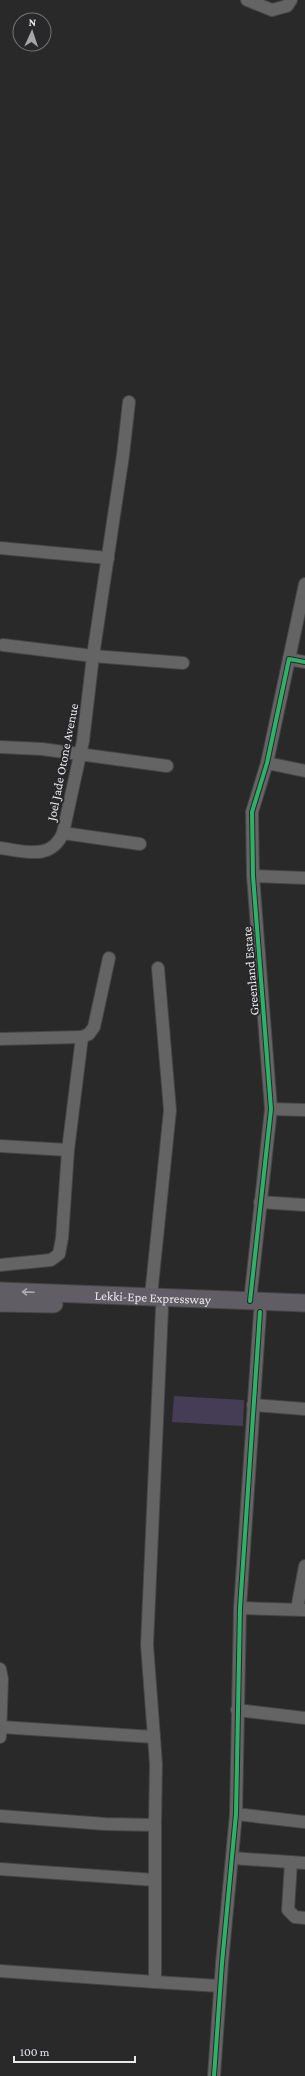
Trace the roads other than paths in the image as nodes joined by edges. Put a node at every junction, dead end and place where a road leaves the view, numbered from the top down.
1 (247, 0) edge
2 (290, 0) edge
3 (129, 402) dead end
4 (0, 548) edge
5 (108, 558) junction
6 (305, 584) edge
7 (3, 645) dead end
8 (93, 656) junction
9 (289, 659) junction
10 (305, 662) edge
11 (183, 663) dead end
12 (0, 747) edge
13 (80, 754) junction
14 (267, 763) junction
15 (167, 766) dead end
16 (305, 771) edge
17 (61, 838) junction
18 (140, 844) dead end
19 (0, 848) edge
20 (253, 876) junction
21 (305, 878) edge
22 (109, 958) dead end
23 (158, 968) dead end
24 (82, 1037) junction
25 (0, 1039) edge
26 (271, 1109) junction
27 (305, 1110) edge
28 (0, 1146) edge
29 (68, 1150) junction
30 (260, 1202) junction
31 (305, 1205) edge
32 (0, 1265) edge
33 (0, 1291) edge
34 (157, 1302) junction
35 (0, 1303) edge
36 (305, 1303) edge
37 (255, 1306) junction
38 (305, 1314) edge
39 (253, 1405) junction
40 (305, 1409) edge
41 (305, 1566) edge
42 (240, 1608) junction
43 (301, 1610) edge
44 (0, 1669) edge
45 (237, 1710) junction
46 (305, 1718) edge
47 (0, 1732) edge
48 (154, 1737) junction
49 (236, 1814) junction
50 (0, 1816) edge
51 (305, 1822) edge
52 (155, 1825) junction
53 (232, 1858) junction
54 (291, 1862) junction
55 (305, 1863) edge
56 (0, 1869) edge
57 (155, 1880) junction
58 (305, 1918) edge
59 (0, 1971) edge
60 (155, 1982) junction
61 (220, 1986) junction
62 (214, 2076) edge

1 - 2 street
3 - 5 street, Joel Jade Otone Avenue
4 - 5 street
5 - 8 street, Joel Jade Otone Avenue
6 - 9 street, Greenland Estate
7 - 8 street
8 - 11 street
8 - 13 street, Joel Jade Otone Avenue
9 - 10 street
9 - 14 street, Greenland Estate
12 - 13 street
13 - 15 street
13 - 17 street, Joel Jade Otone Avenue
14 - 16 street
14 - 20 street, Greenland Estate
17 - 18 street
17 - 19 street
20 - 21 street
20 - 26 street, Greenland Estate
22 - 24 street
23 - 34 street
24 - 25 street
24 - 29 street
26 - 27 street
26 - 30 street, Greenland Estate
28 - 29 street
29 - 32 street
30 - 31 street
30 - 37 street, Greenland Estate
34 -> 33 highway, Lekki-Epe Expressway
34 - 35 highway, Lekki-Epe Expressway
34 - 37 highway, Lekki-Epe Expressway
34 - 48 street
36 - 37 highway, Lekki-Epe Expressway
37 - 38 highway, Lekki-Epe Expressway
37 - 39 street, Greenland Estate
39 - 40 street
39 - 42 street, Greenland Estate
41 - 43 street
42 - 43 street
42 - 45 street, Greenland Estate
44 - 47 street
45 - 46 street
45 - 49 street, Greenland Estate
47 - 48 street
48 - 52 street
49 - 51 street
49 - 53 street, Greenland Estate
50 - 52 street
52 - 57 street
53 - 54 street
53 - 61 street, Greenland Estate
54 - 55 street
54 - 58 street
56 - 57 street
57 - 60 street
59 - 60 street
60 - 61 street
61 - 62 street, Greenland Estate

